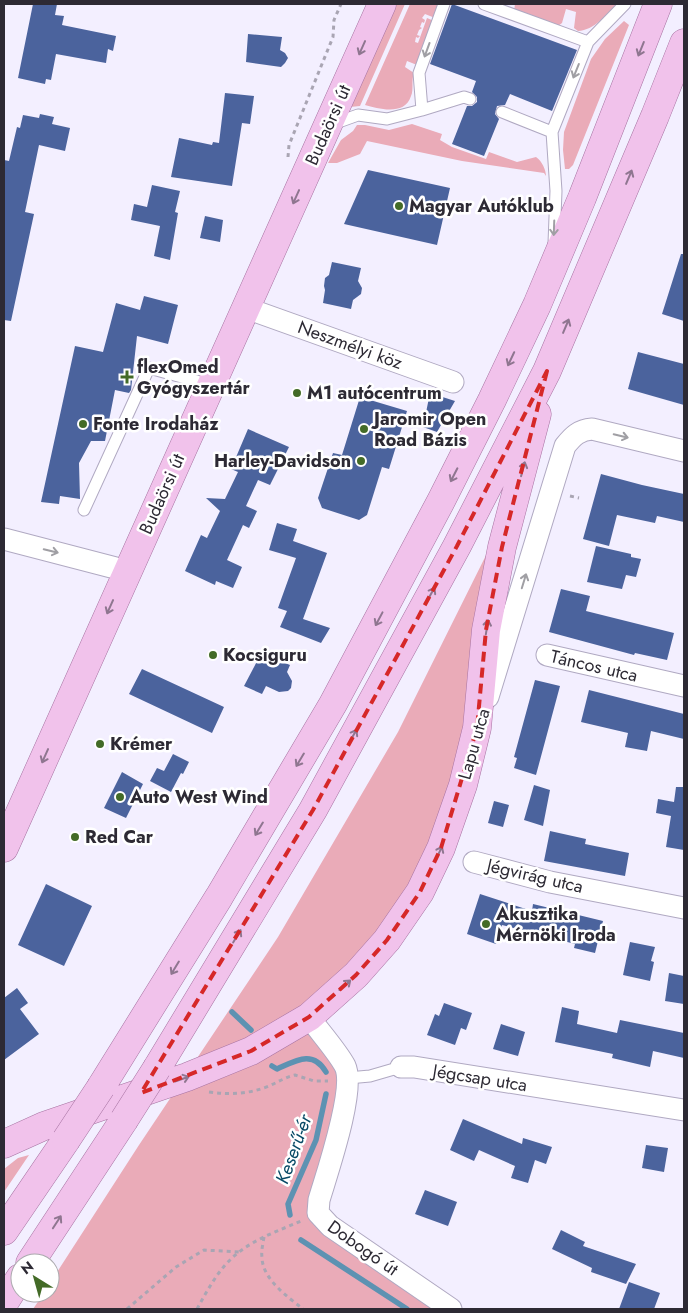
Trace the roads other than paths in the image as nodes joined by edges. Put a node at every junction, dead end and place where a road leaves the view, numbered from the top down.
1 (382, 4) edge
2 (444, 4) edge
3 (484, 4) edge
4 (624, 4) edge
5 (658, 4) edge
6 (588, 42) junction
7 (684, 43) edge
8 (470, 99) dead end
9 (422, 110) junction
10 (502, 112) dead end
11 (328, 126) junction
12 (552, 132) junction
13 (553, 267) junction
14 (246, 308) junction
15 (547, 371) junction
16 (453, 382) dead end
17 (211, 386) junction
18 (684, 451) edge
19 (84, 510) dead end
20 (4, 539) edge
21 (127, 570) junction
22 (548, 655) dead end
23 (684, 686) edge
24 (477, 728) junction
25 (4, 848) edge
26 (474, 862) dead end
27 (684, 908) edge
28 (309, 1016) junction
29 (400, 1067) joint
30 (348, 1078) junction
31 (684, 1110) edge
32 (4, 1144) edge
33 (4, 1231) edge
34 (37, 1253) edge
35 (451, 1309) edge

1 -> 11 main road, Budaörsi út
2 -> 9 lane
3 - 6 lane
4 - 6 lane
5 -> 13 main road
6 -> 12 lane
15 -> 7 main road
8 - 9 lane
9 - 11 lane
10 - 12 lane
11 -> 14 main road, Budaörsi út
12 -> 13 lane
13 -> 33 main road, bridge
14 - 16 street, Neszmélyi köz
14 - 17 main road, Budaörsi út
24 -> 15 main road
34 -> 15 main road, bridge
17 - 19 lane
17 - 21 main road, Budaörsi út
24 -> 18 street, Lapu utca
20 -> 21 street
21 -> 25 main road, Budaörsi út
22 - 23 street, Táncos utca
28 -> 24 main road, Lapu utca
26 - 27 street, Jégvirág utca
28 - 30 street
32 -> 28 main road, Lapu utca
29 - 30 lane, Jégcsap utca
29 - 31 street, Jégcsap utca
30 - 35 street, Dobogó út

